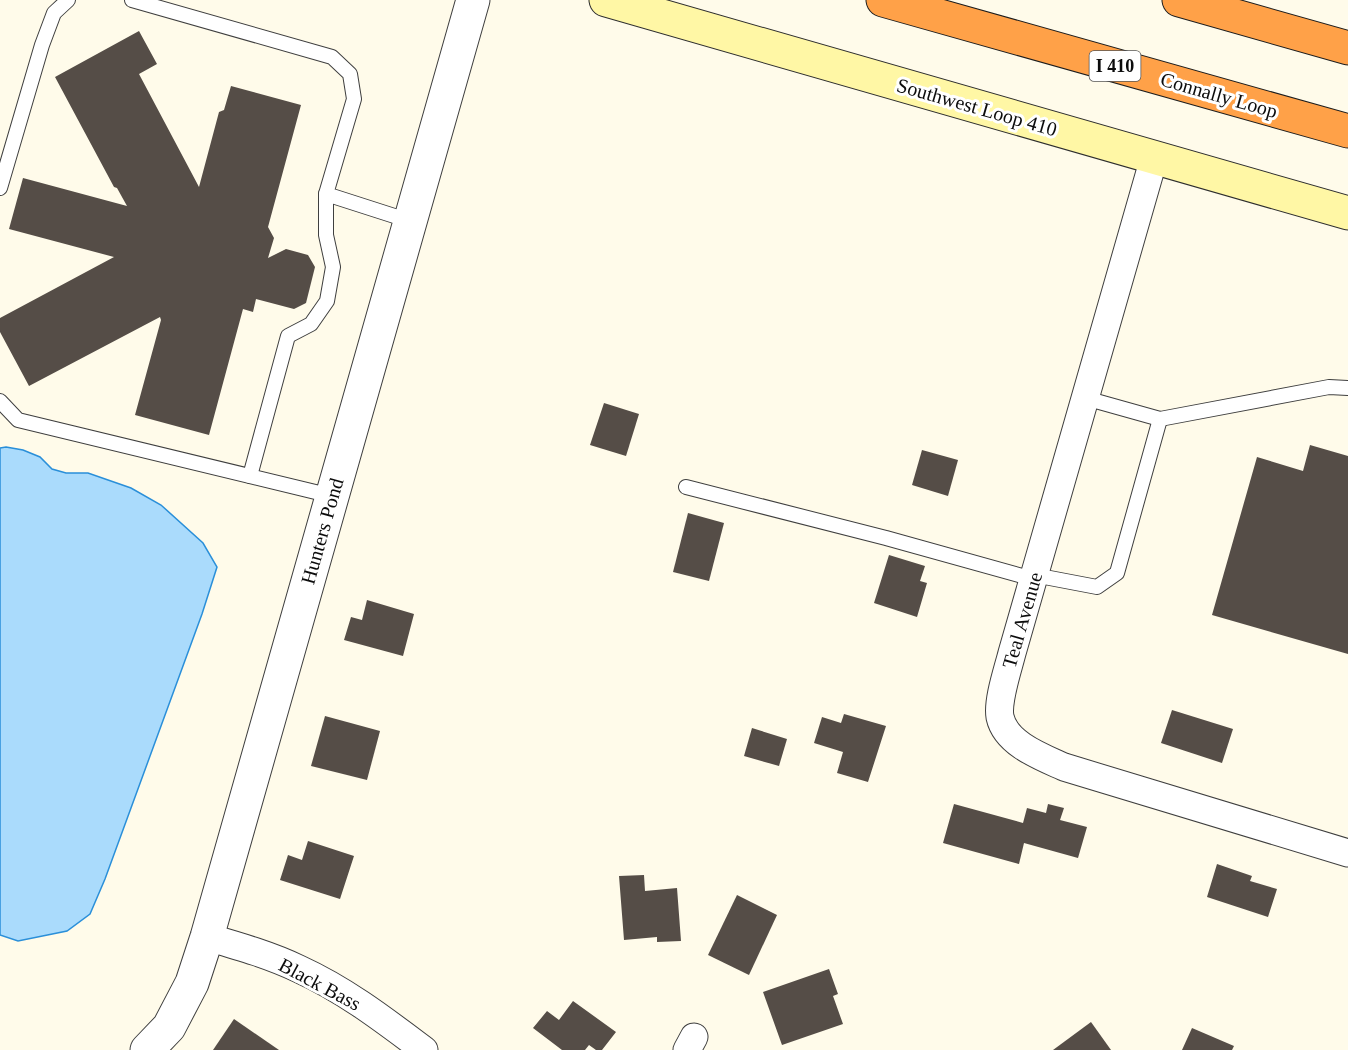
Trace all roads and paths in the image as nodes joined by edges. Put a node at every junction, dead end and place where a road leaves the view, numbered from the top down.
1 (68, 0) edge
2 (132, 0) edge
3 (473, 0) edge
4 (606, 0) edge
5 (883, 0) edge
6 (1179, 0) edge
7 (1348, 48) edge
8 (1348, 131) edge
9 (1154, 158) junction
10 (0, 188) edge
11 (326, 194) junction
12 (1348, 213) edge
13 (410, 221) junction
14 (1348, 388) edge
15 (1085, 398) junction
16 (0, 401) edge
17 (1160, 419) junction
18 (250, 476) junction
19 (686, 487) dead end
20 (332, 496) junction
21 (1034, 577) junction
22 (1348, 853) edge
23 (207, 937) junction
24 (147, 1050) edge
25 (424, 1050) edge

1 - 10 lane
2 - 11 lane
3 - 13 street, Hunters Pond
4 - 9 main road, Southwest Loop 410
5 - 8 highway, Connally Loop / I 410
6 - 7 highway
9 - 12 main road, Southwest Loop 410
9 - 15 street, Teal Avenue
11 - 13 lane
11 - 18 lane
13 - 20 street, Hunters Pond
14 - 17 lane
15 - 17 lane
15 - 21 street, Teal Avenue
16 - 18 lane
17 - 21 lane
18 - 20 lane
19 - 21 lane
20 - 23 street, Hunters Pond
21 - 22 street, Teal Avenue
23 - 24 street, Hunters Pond
23 - 25 street, Black Bass

